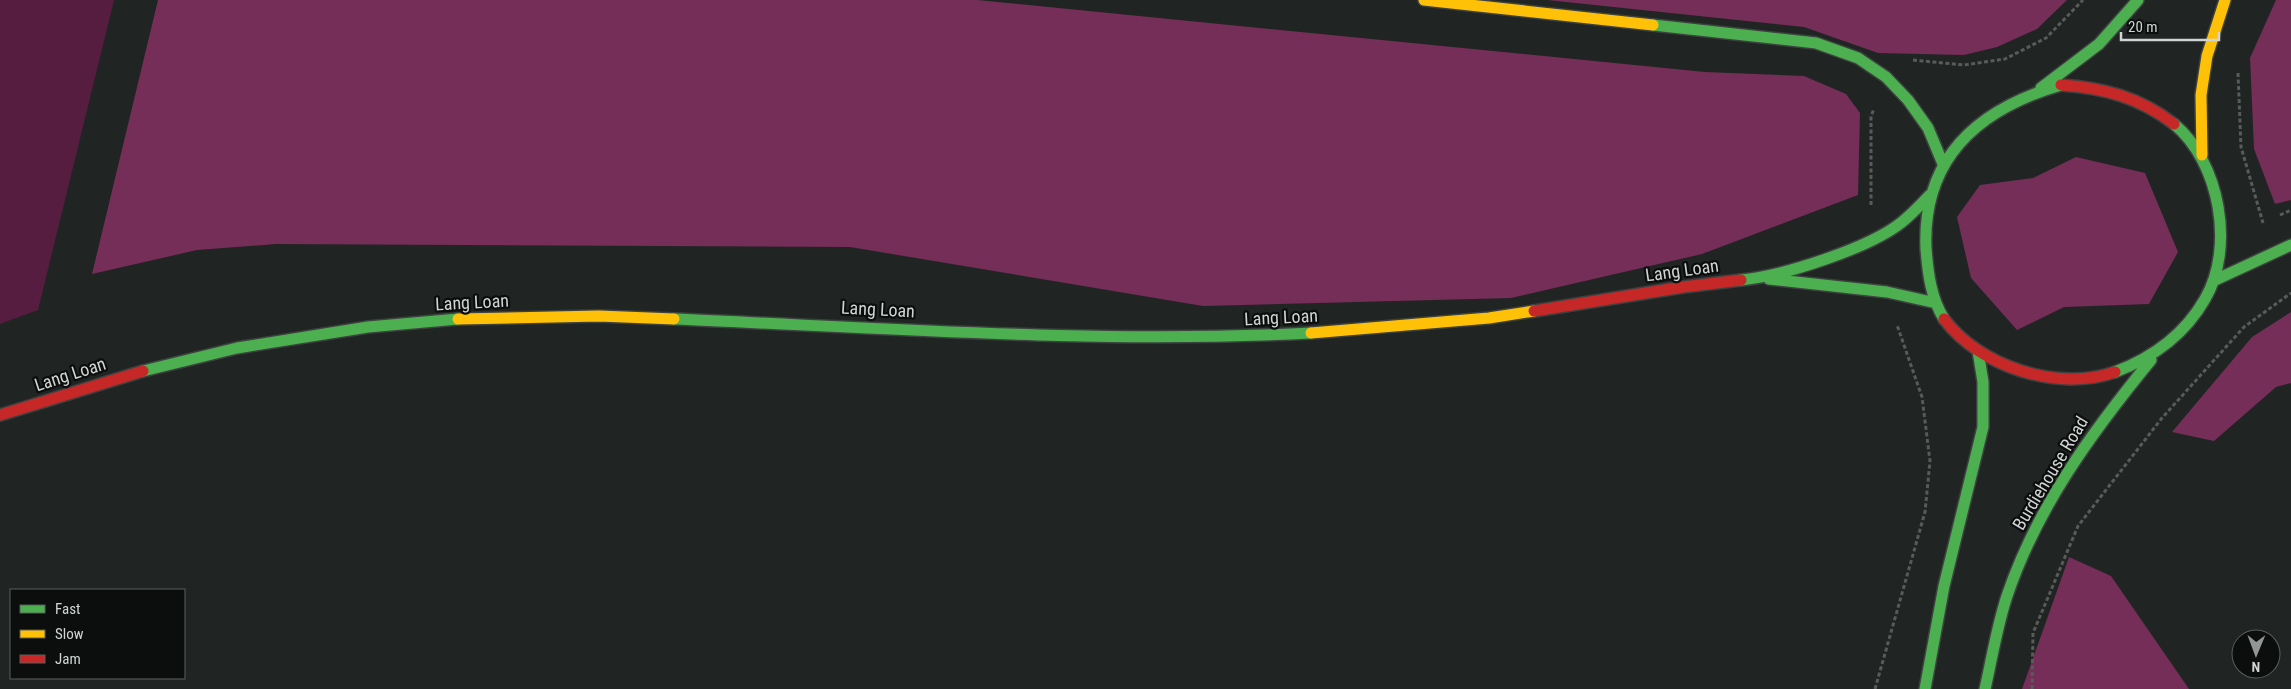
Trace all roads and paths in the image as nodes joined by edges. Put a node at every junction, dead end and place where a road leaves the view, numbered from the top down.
1 (1424, 0) edge
2 (2138, 0) edge
3 (2225, 0) edge
4 (2237, 68) dead end
5 (2038, 90) junction
6 (2202, 155) junction
7 (1943, 164) junction
8 (1930, 195) junction
9 (2291, 210) edge
10 (2277, 216) dead end
11 (2270, 220) dead end
12 (2291, 245) edge
13 (1763, 278) junction
14 (2213, 281) junction
15 (2291, 293) edge
16 (1936, 302) junction
17 (2160, 349) junction
18 (1978, 351) junction
19 (0, 415) edge
20 (1925, 689) edge
21 (1984, 689) edge
22 (2032, 689) edge

1 - 7 main road
2 - 5 main road
3 - 6 main road
4 - 11 path
5 - 6 main road
5 - 7 main road
6 - 14 main road
7 - 8 main road
8 - 13 main road, Lang Loan
8 - 16 main road
9 - 10 path
12 - 14 main road
13 - 16 main road, Lang Loan
13 - 19 main road, Lang Loan
14 - 17 main road
15 - 22 path
16 - 18 main road
17 - 18 main road
17 - 21 main road, Burdiehouse Road
18 - 20 main road

